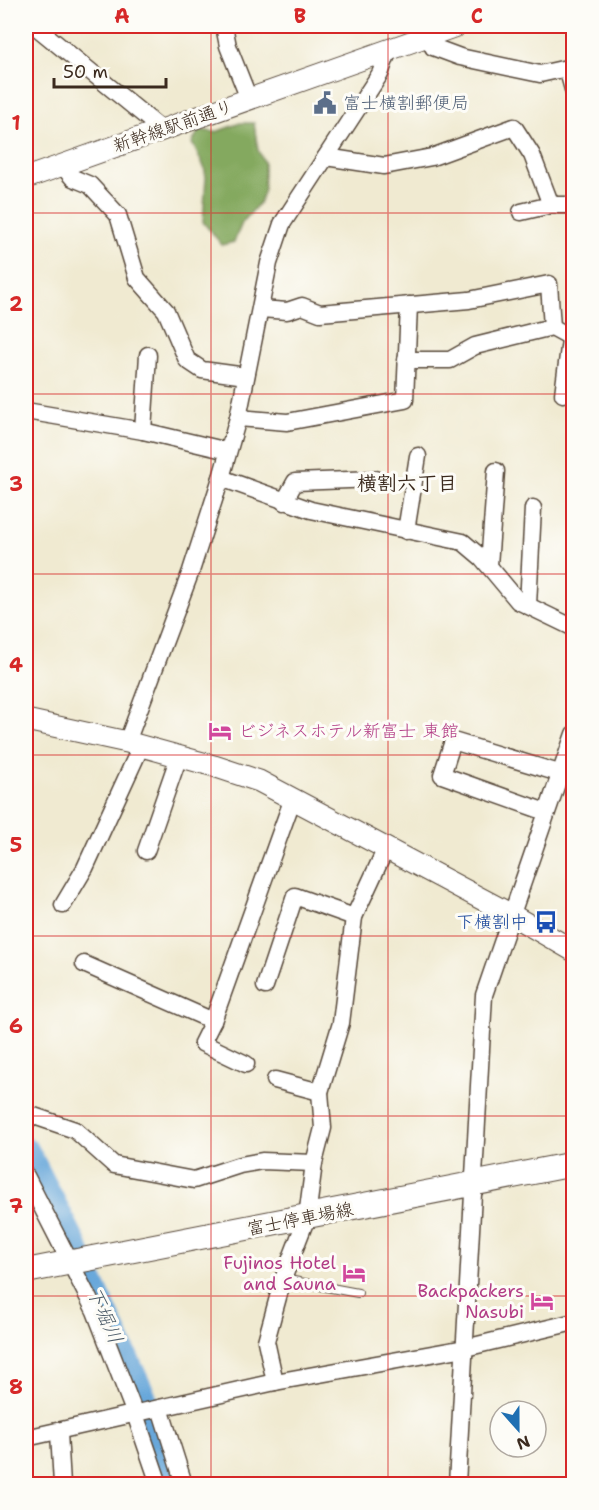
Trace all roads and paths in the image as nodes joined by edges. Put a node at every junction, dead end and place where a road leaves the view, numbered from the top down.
1 (35, 26) edge
2 (224, 26) edge
3 (456, 26) edge
4 (418, 34) edge
5 (389, 49) junction
6 (570, 65) edge
7 (573, 93) edge
8 (249, 99) junction
9 (161, 129) junction
10 (326, 157) junction
11 (62, 165) junction
12 (27, 177) edge
13 (551, 205) junction
14 (573, 205) edge
15 (521, 212) dead end
16 (409, 305) junction
17 (261, 309) junction
18 (552, 327) junction
19 (572, 339) edge
20 (148, 355) dead end
21 (406, 360) junction
22 (246, 376) junction
23 (563, 394) dead end
24 (26, 411) edge
25 (238, 418) junction
26 (143, 431) junction
27 (228, 451) junction
28 (418, 456) dead end
29 (496, 471) dead end
30 (221, 478) junction
31 (376, 479) dead end
32 (284, 502) junction
33 (533, 508) dead end
34 (406, 531) junction
35 (489, 565) junction
36 (528, 606) junction
37 (573, 628) edge
38 (26, 720) edge
39 (573, 735) edge
40 (134, 744) junction
41 (179, 756) junction
42 (559, 774) junction
43 (293, 798) junction
44 (546, 812) junction
45 (386, 848) junction
46 (147, 851) dead end
47 (63, 905) dead end
48 (510, 914) junction
49 (354, 917) junction
50 (573, 951) edge
51 (84, 964) dead end
52 (265, 986) dead end
53 (213, 1021) junction
54 (246, 1064) dead end
55 (275, 1080) dead end
56 (320, 1092) junction
57 (26, 1122) edge
58 (314, 1163) junction
59 (573, 1164) edge
60 (26, 1176) edge
61 (475, 1185) junction
62 (307, 1217) junction
63 (70, 1262) junction
64 (26, 1271) edge
65 (283, 1279) junction
66 (358, 1293) dead end
67 (573, 1322) edge
68 (465, 1348) junction
69 (275, 1382) junction
70 (160, 1408) junction
71 (135, 1414) junction
72 (59, 1433) junction
73 (26, 1438) edge
74 (62, 1485) edge
75 (159, 1485) edge
76 (184, 1485) edge
77 (457, 1485) edge

1 - 9 street
2 - 8 street
3 - 4 street, 新幹線駅前通り
4 - 5 street, 新幹線駅前通り
4 - 6 street
5 - 8 street, 新幹線駅前通り
5 - 10 street
6 - 7 street
8 - 9 street, 新幹線駅前通り
9 - 11 street, 新幹線駅前通り
10 - 13 street
10 - 17 street
11 - 12 street, 新幹線駅前通り
11 - 22 street
13 - 14 street
13 - 15 street
16 - 17 street
16 - 18 street
16 - 21 street
17 - 22 street
18 - 19 street
18 - 21 street
19 - 23 street
20 - 26 street
21 - 25 street
22 - 25 street
24 - 26 street
25 - 27 street
26 - 27 street
27 - 30 street
28 - 34 street
29 - 35 street
30 - 32 street
30 - 40 street
31 - 32 street
32 - 34 street
33 - 36 street
34 - 35 street
35 - 36 street
36 - 37 street
38 - 40 street
39 - 42 street
40 - 41 street
40 - 47 street
41 - 43 street
41 - 46 street
42 - 44 street
42 - 44 street
43 - 45 street
43 - 53 street
44 - 48 street
45 - 48 street
45 - 49 street
48 - 50 street
48 - 61 street
49 - 52 street
49 - 56 street
51 - 53 street
53 - 54 street
55 - 56 street
56 - 58 street
57 - 58 street
58 - 62 street
59 - 61 main road, 富士停車場線
60 - 63 street
61 - 62 main road, 富士停車場線
61 - 68 street
62 - 63 main road, 富士停車場線
62 - 65 street
63 - 64 main road, 富士停車場線
63 - 71 street
65 - 66 lane
65 - 69 street
67 - 68 street
68 - 69 street
68 - 77 street
69 - 70 street
70 - 71 street
70 - 76 street
71 - 72 street
71 - 75 street
72 - 73 street
72 - 74 street

